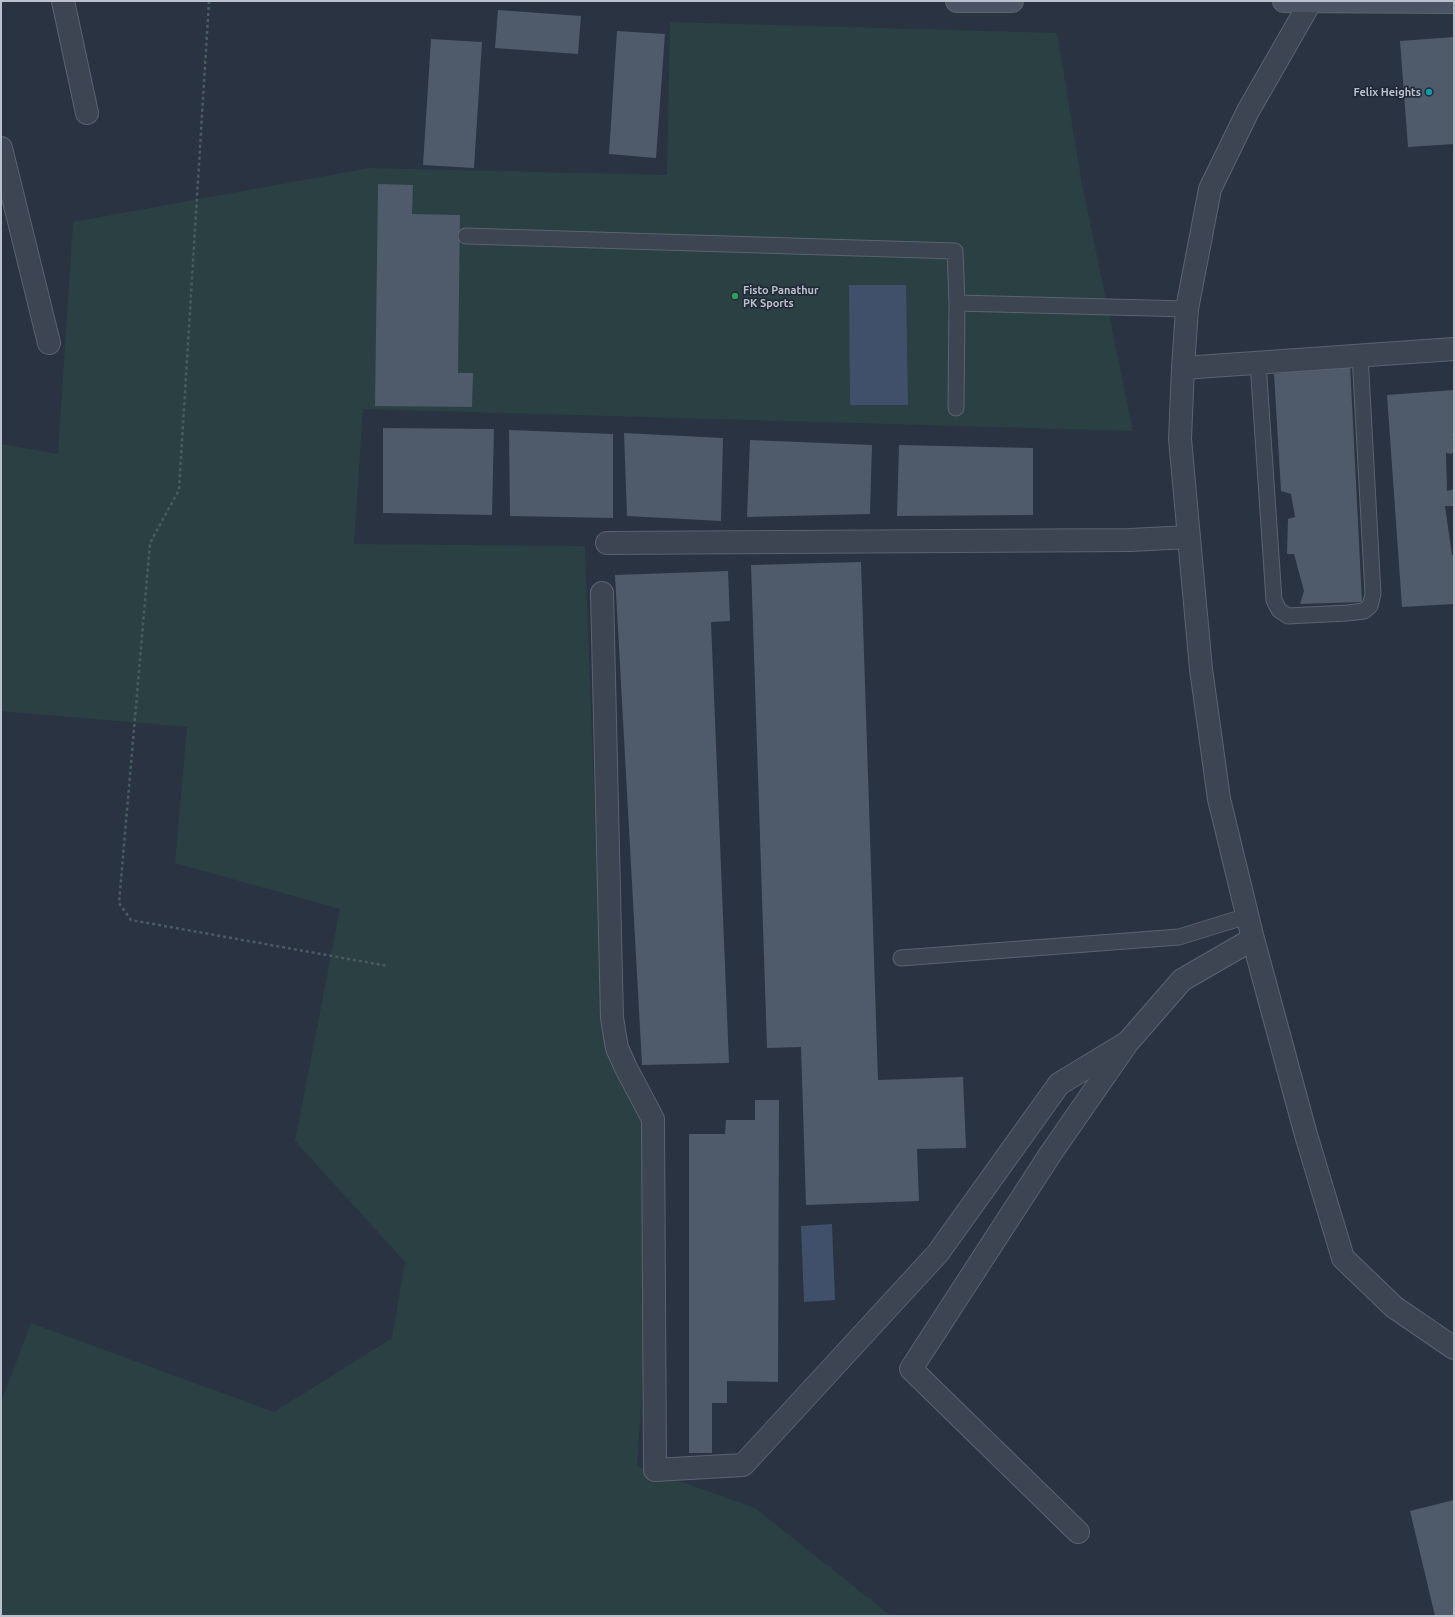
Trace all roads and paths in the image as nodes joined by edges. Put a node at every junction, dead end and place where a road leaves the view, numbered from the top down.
1 (63, 1) edge
2 (209, 1) edge
3 (968, 1) edge
4 (1012, 1) edge
5 (1284, 1) edge
6 (1311, 1) edge
7 (1454, 2) edge
8 (88, 112) dead end
9 (3, 162) edge
10 (466, 236) dead end
11 (957, 304) junction
12 (1187, 309) junction
13 (49, 343) dead end
14 (1454, 349) edge
15 (1360, 355) junction
16 (1258, 362) junction
17 (1194, 367) junction
18 (956, 408) dead end
19 (1189, 537) junction
20 (607, 543) dead end
21 (602, 593) dead end
22 (1247, 916) junction
23 (1253, 939) junction
24 (901, 958) dead end
25 (388, 966) dead end
26 (1128, 1042) junction
27 (1454, 1348) edge
28 (1078, 1532) dead end

1 - 8 street
2 - 25 path
3 - 4 street
5 - 6 street
6 - 7 street
6 - 12 street
9 - 13 street
10 - 11 lane
11 - 12 lane
11 - 18 lane
12 - 17 street
14 - 15 street
15 - 16 street
15 - 16 lane
16 - 17 street
17 - 19 street
19 - 20 street
19 - 22 street
21 - 26 street
22 - 23 street
22 - 24 lane
23 - 26 street
23 - 27 street
26 - 28 street

